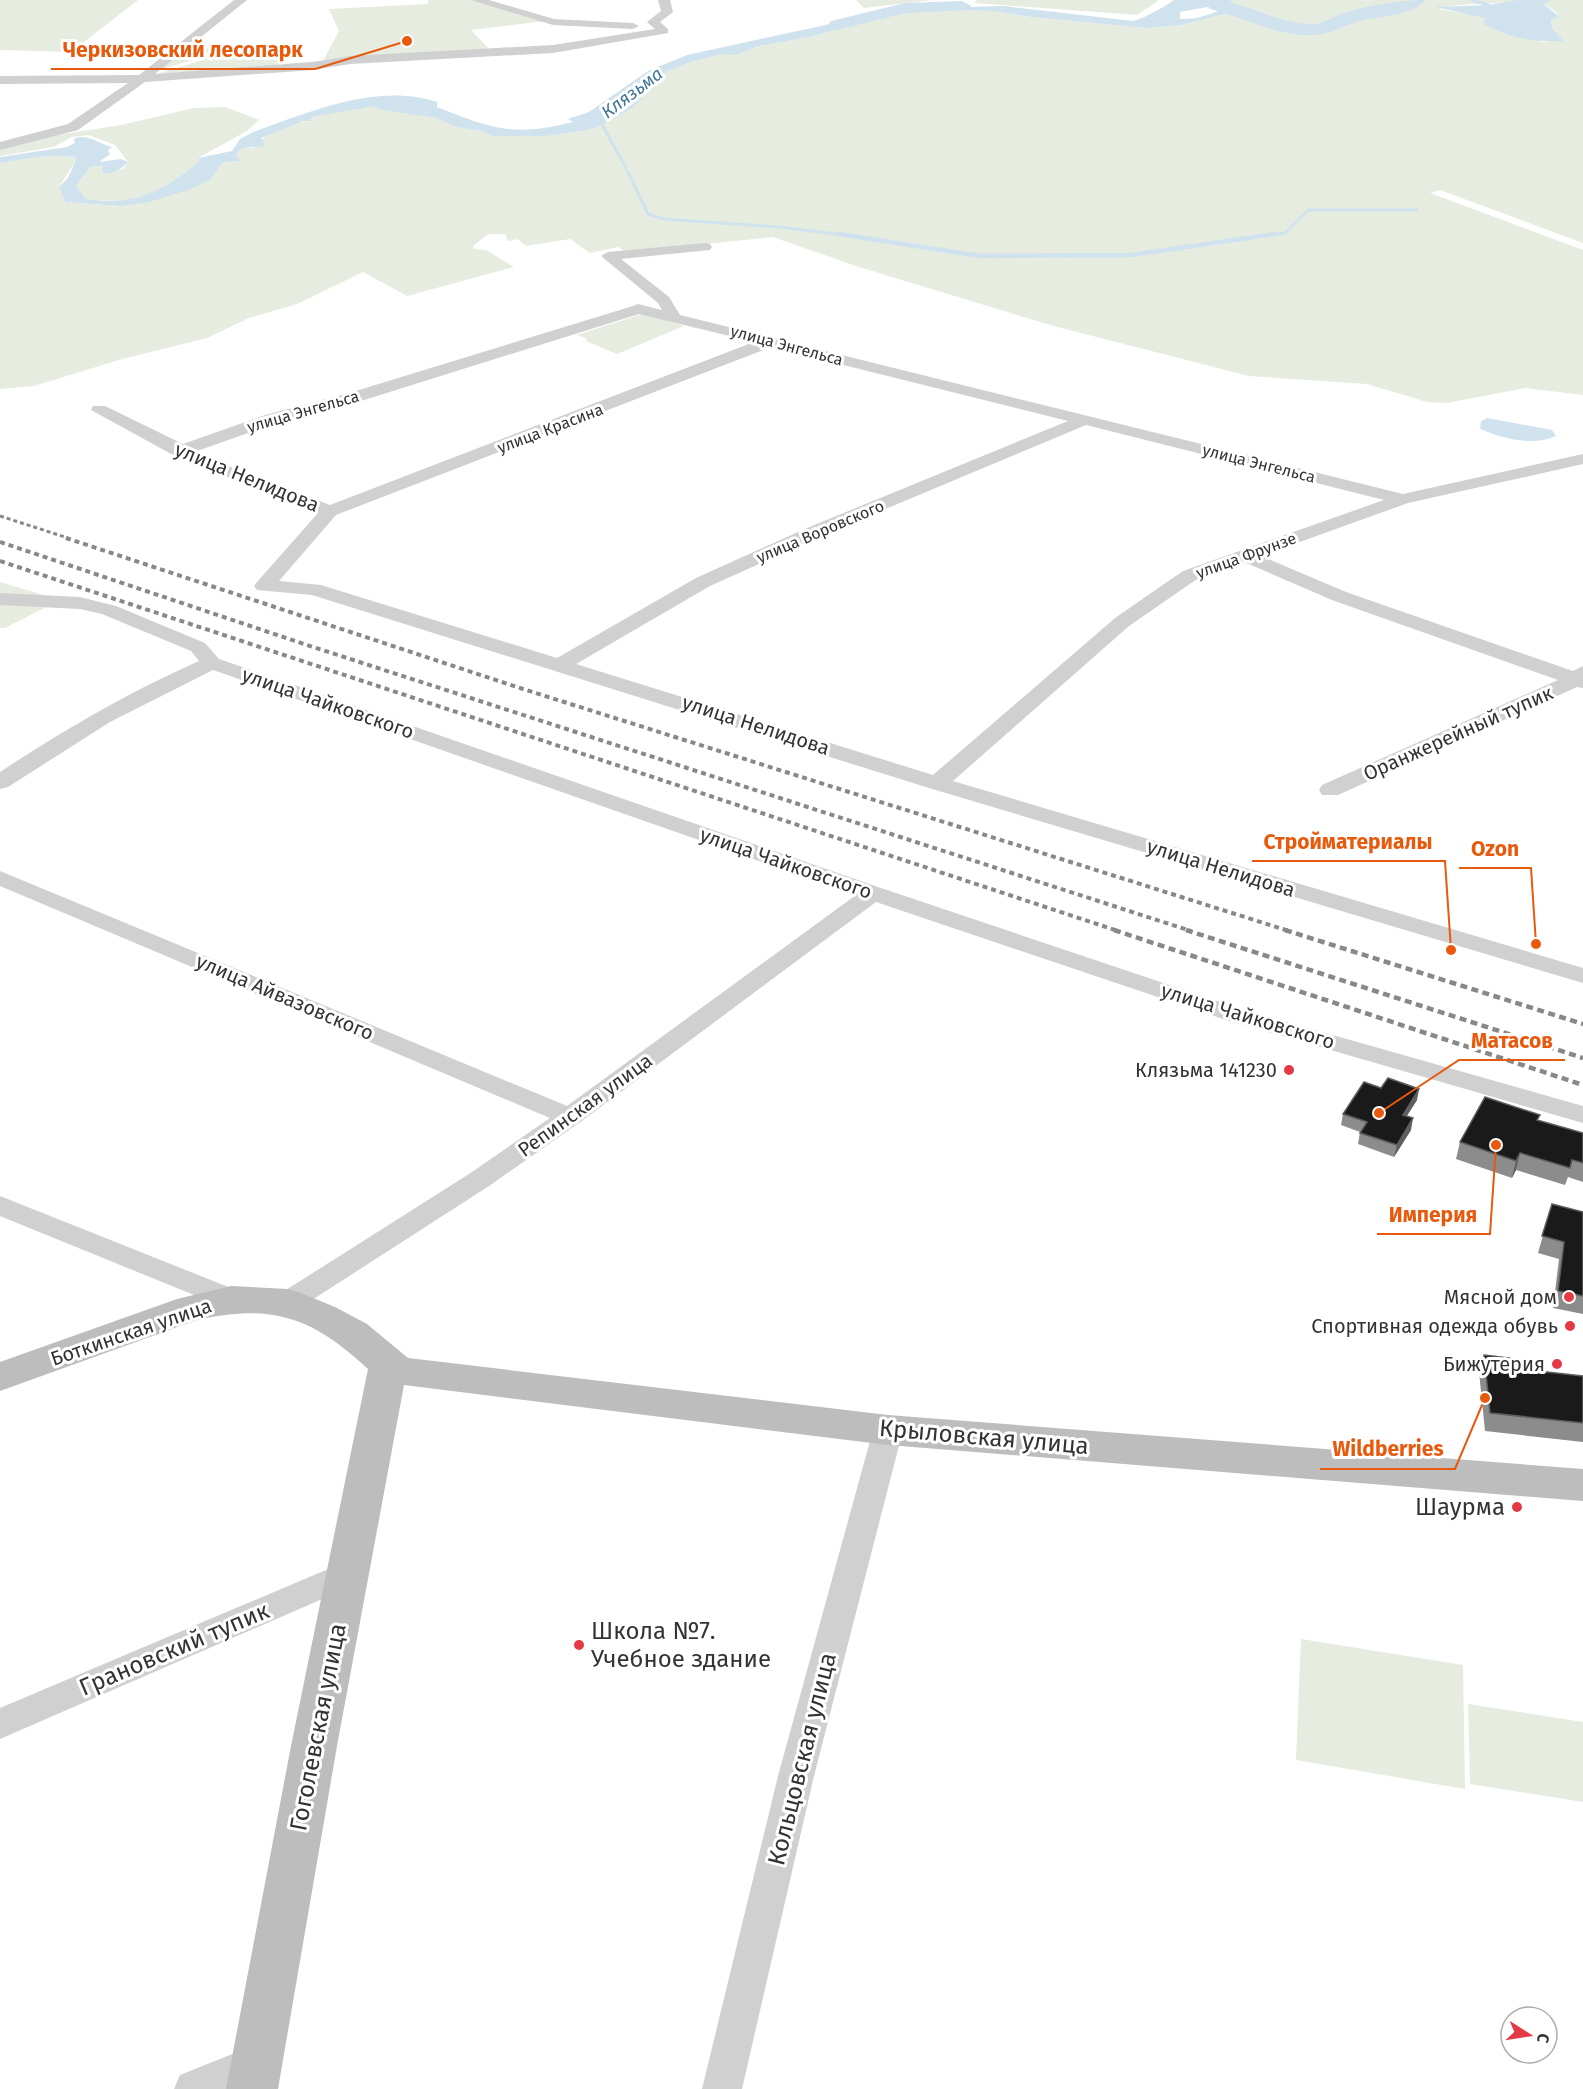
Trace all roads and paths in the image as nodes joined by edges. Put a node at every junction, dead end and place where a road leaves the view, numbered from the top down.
1 (241, 0) edge
2 (477, 0) edge
3 (664, 0) edge
4 (664, 31) junction
5 (142, 79) junction
6 (0, 80) edge
7 (0, 146) edge
8 (705, 247) dead end
9 (673, 316) junction
10 (769, 342) junction
11 (99, 410) dead end
12 (1087, 419) junction
13 (179, 451) junction
14 (1583, 459) edge
15 (1403, 499) junction
16 (330, 511) junction
17 (1245, 556) junction
18 (0, 599) edge
19 (212, 663) junction
20 (562, 664) junction
21 (1581, 678) edge
22 (0, 782) edge
23 (937, 783) junction
24 (1330, 790) dead end
25 (0, 878) edge
26 (873, 893) junction
27 (1583, 976) edge
28 (1583, 1115) edge
29 (570, 1117) junction
30 (0, 1205) edge
31 (231, 1299) junction
32 (288, 1302) junction
33 (388, 1365) junction
34 (0, 1377) edge
35 (888, 1430) junction
36 (1583, 1485) edge
37 (347, 1574) junction
38 (0, 1724) edge
39 (254, 2076) edge
40 (194, 2089) edge
41 (722, 2089) edge

1 - 5 street
2 - 4 street
3 - 4 street
4 - 5 street
5 - 6 street
5 - 7 street
8 - 9 street
9 - 10 street, улица Энгельса
9 - 13 street, улица Энгельса
10 - 12 street, улица Энгельса
10 - 16 street, улица Красина
11 - 13 street, улица Нелидова
12 - 15 street, улица Энгельса
12 - 20 street, улица Воровского
13 - 16 street, улица Нелидова
14 - 15 street, улица Фрунзе
15 - 17 street, улица Фрунзе
16 - 20 street, улица Нелидова
17 - 21 street
17 - 23 street, улица Фрунзе
18 - 19 street, улица Чайковского
19 - 22 street
19 - 26 street, улица Чайковского
20 - 23 street, улица Нелидова
21 - 24 street, Оранжерейный тупик
23 - 27 street, улица Нелидова
25 - 29 street, улица Айвазовского
26 - 28 street, улица Чайковского
26 - 29 street, Репинская улица
29 - 32 street, Репинская улица
30 - 31 street
31 - 32 street, Боткинская улица
31 - 34 street, Боткинская улица
32 - 33 street, Боткинская улица
33 - 35 street, Крыловская улица
33 - 37 street, Гоголевская улица
35 - 36 street, Крыловская улица
35 - 41 street, Кольцовская улица
37 - 38 street, Грановский тупик
37 - 39 street, Гоголевская улица
39 - 40 street

